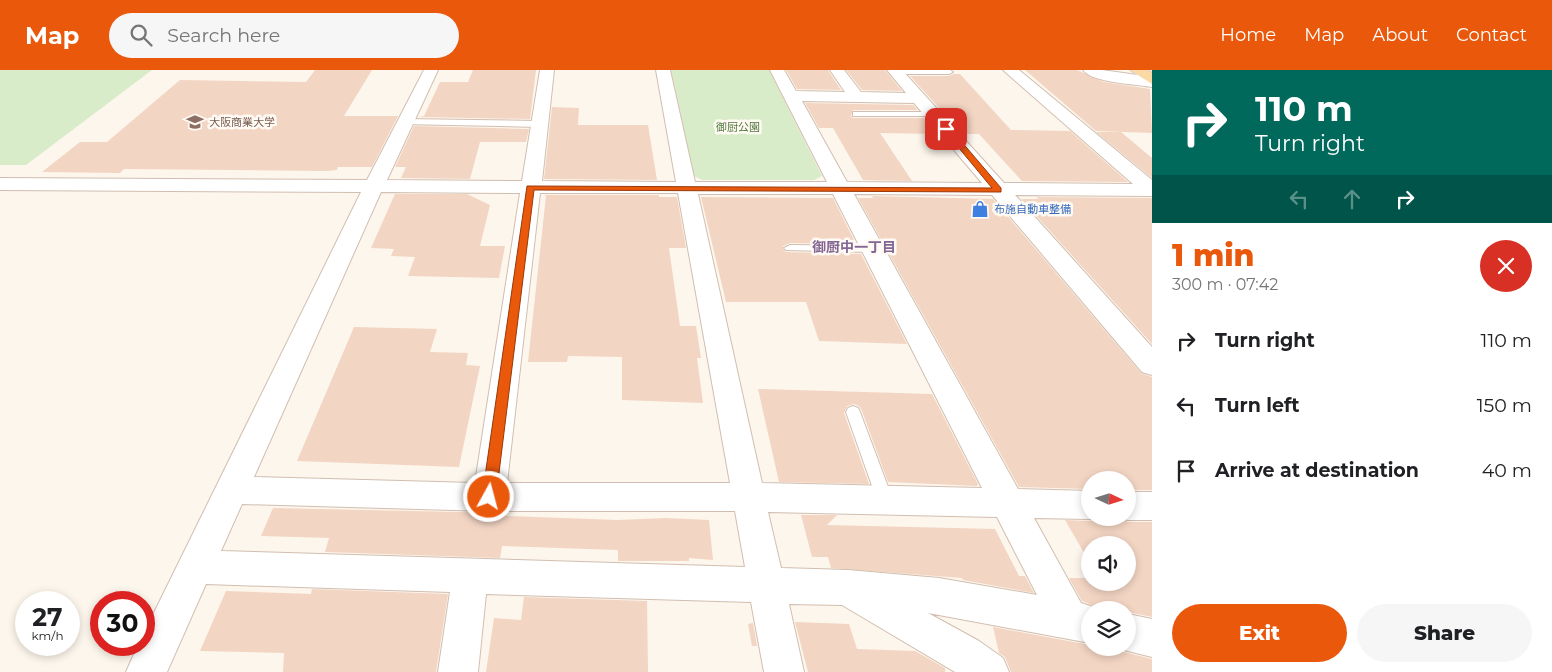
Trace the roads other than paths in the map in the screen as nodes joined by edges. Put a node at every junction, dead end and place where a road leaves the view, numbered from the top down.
1 (431, 70) edge
2 (547, 70) edge
3 (663, 70) edge
4 (777, 70) edge
5 (838, 70) edge
6 (1010, 70) edge
7 (1090, 70) edge
8 (1137, 70) edge
9 (895, 71) edge
10 (949, 72) dead end
11 (1152, 81) edge
12 (790, 96) junction
13 (856, 97) junction
14 (920, 98) junction
15 (856, 114) dead end
16 (933, 114) junction
17 (405, 122) junction
18 (539, 124) junction
19 (0, 184) edge
20 (374, 186) junction
21 (530, 188) junction
22 (686, 188) junction
23 (838, 189) junction
24 (998, 190) junction
25 (1152, 190) edge
26 (790, 248) dead end
27 (870, 249) junction
28 (1152, 365) edge
29 (853, 412) dead end
30 (231, 490) junction
31 (489, 497) junction
32 (750, 497) junction
33 (885, 500) junction
34 (1006, 502) junction
35 (1081, 505) edge
36 (1136, 506) edge
37 (1152, 506) edge
38 (194, 568) junction
39 (470, 576) junction
40 (768, 584) junction
41 (848, 588) junction
42 (1079, 621) edge
43 (1136, 635) edge
44 (1152, 638) edge
45 (146, 672) edge
46 (458, 672) edge
47 (784, 672) edge
48 (988, 672) edge

1 - 17 street
2 - 18 street
3 - 22 street
4 - 12 street
5 - 13 street
6 - 25 street
7 - 11 street
8 - 11 main road
9 - 10 lane
9 - 14 street
12 - 13 street
12 - 23 street
13 - 14 street
14 - 16 street
15 - 16 lane
16 - 24 street
17 - 18 lane
17 - 20 street
18 - 21 street
19 - 20 street
20 - 21 street
20 - 30 street
21 - 22 street
21 - 31 street
22 - 23 street
22 - 32 street
23 - 24 street
23 - 27 street
24 - 25 street
24 - 28 street
26 - 27 lane
27 - 34 street
29 - 33 lane
30 - 31 street
30 - 38 street
31 - 32 street
32 - 33 street
32 - 40 street
33 - 34 street
34 - 35 street
34 - 42 street
36 - 37 street
38 - 39 street
38 - 45 street
39 - 40 street
39 - 46 street
40 - 41 street
40 - 47 street
41 - 42 street
41 - 48 street
43 - 44 street

